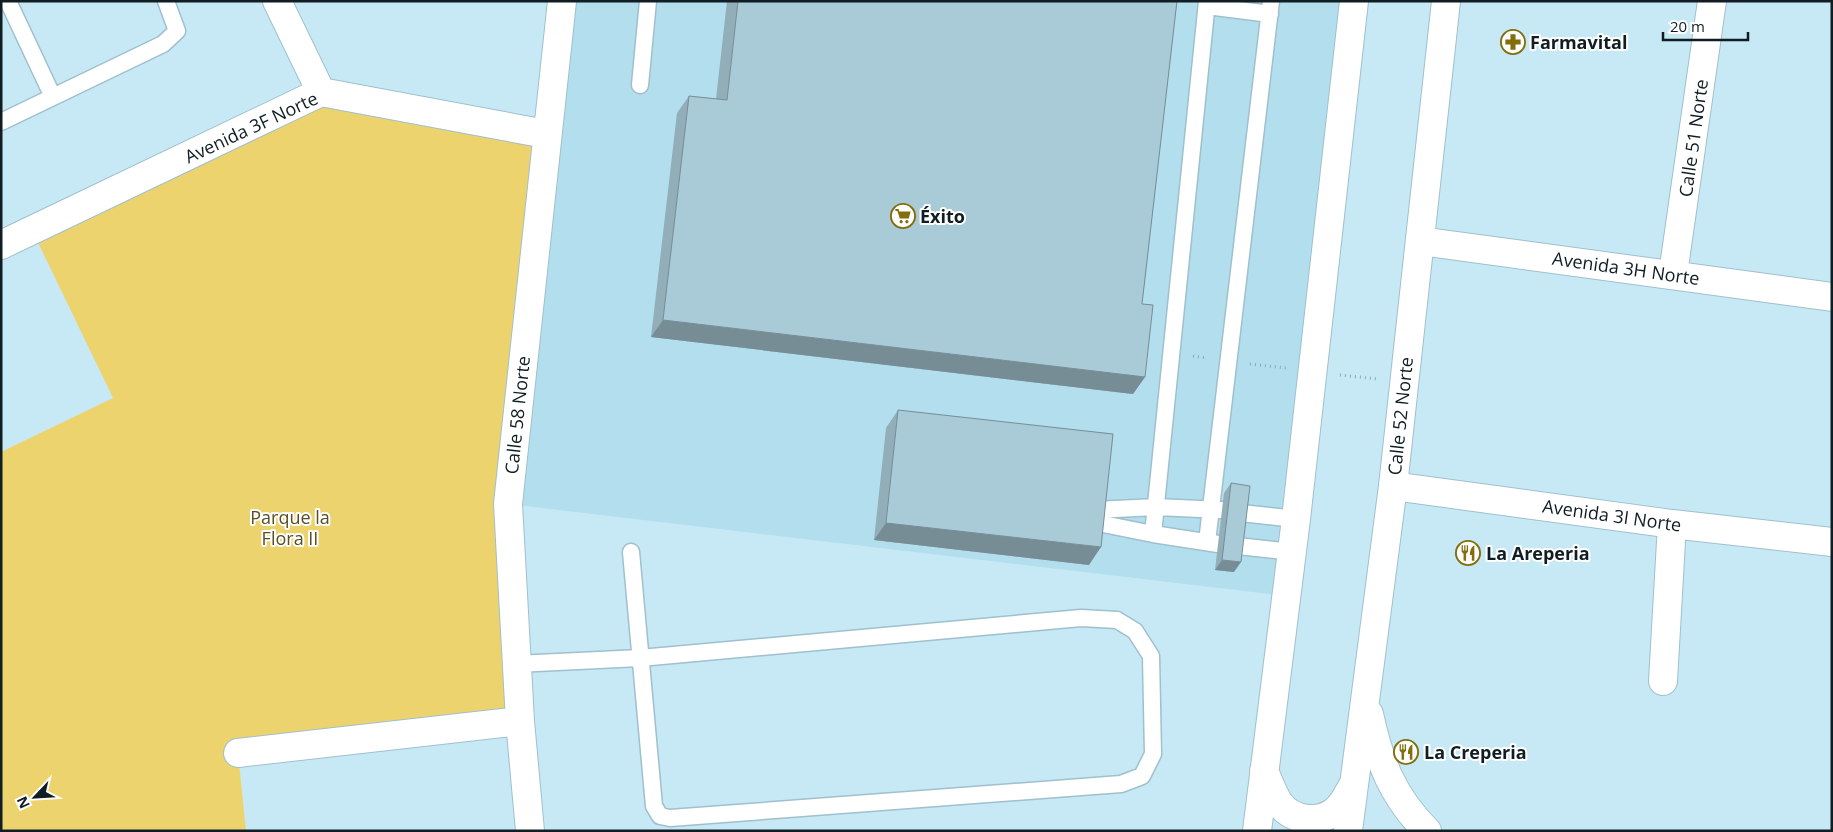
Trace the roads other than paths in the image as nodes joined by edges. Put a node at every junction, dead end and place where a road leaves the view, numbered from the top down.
1 (8, 1) edge
2 (166, 1) edge
3 (277, 1) edge
4 (562, 1) edge
5 (648, 1) edge
6 (1354, 1) edge
7 (1446, 1) edge
8 (1712, 1) edge
9 (1207, 4) edge
10 (1270, 7) edge
11 (640, 85) dead end
12 (321, 92) junction
13 (53, 97) junction
14 (1, 122) edge
15 (546, 134) junction
16 (1420, 241) junction
17 (1, 245) edge
18 (1673, 274) junction
19 (1832, 297) edge
20 (1392, 486) junction
21 (1156, 507) junction
22 (1216, 509) junction
23 (1241, 513) edge
24 (1296, 520) junction
25 (1672, 524) junction
26 (1153, 534) junction
27 (1832, 542) edge
28 (1238, 546) edge
29 (631, 552) dead end
30 (1292, 552) junction
31 (640, 658) junction
32 (516, 664) junction
33 (1663, 681) dead end
34 (1366, 700) junction
35 (520, 721) junction
36 (238, 753) dead end
37 (1269, 782) junction
38 (1349, 793) junction
39 (1256, 829) edge
40 (530, 831) edge
41 (1348, 831) edge
42 (1427, 831) edge

1 - 13 lane
2 - 13 lane
3 - 12 street
4 - 15 street, Calle 58 Norte
5 - 11 lane
6 - 24 street
7 - 16 street, Calle 52 Norte
8 - 18 street, Calle 51 Norte
9 - 10 lane
9 - 21 lane
10 - 22 lane
12 - 15 street, Avenida 3F Norte
12 - 17 street, Avenida 3F Norte
13 - 14 lane
15 - 32 street, Calle 58 Norte
16 - 18 street, Avenida 3H Norte
16 - 20 street, Calle 52 Norte
18 - 19 street, Avenida 3H Norte
20 - 25 street, Avenida 3I Norte
20 - 34 street, Calle 52 Norte
21 - 22 lane
21 - 26 lane
21 - 26 lane
22 - 26 lane
23 - 24 lane
24 - 30 street
25 - 27 street, Avenida 3I Norte
25 - 33 street
28 - 30 lane
29 - 31 lane
30 - 37 street
31 - 31 lane
31 - 32 lane
32 - 35 street, Calle 58 Norte
34 - 38 street, Calle 52 Norte
34 - 42 street
35 - 36 street
35 - 40 street, Calle 58 Norte
37 - 38 street
37 - 39 street
38 - 41 street, Calle 52 Norte

